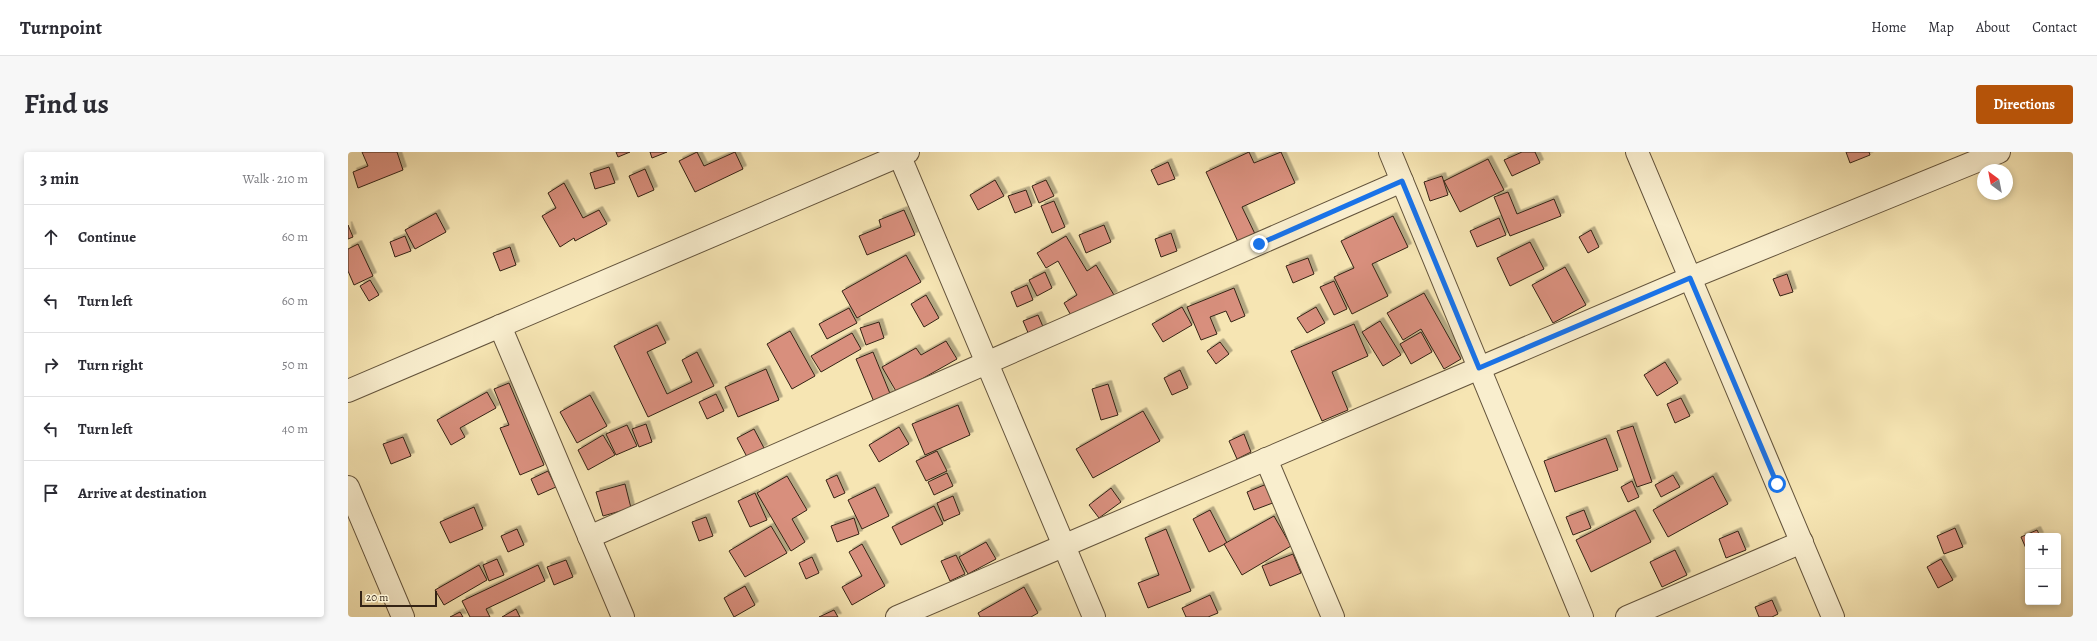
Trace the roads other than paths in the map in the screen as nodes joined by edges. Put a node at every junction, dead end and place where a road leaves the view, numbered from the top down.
1 (1390, 152) edge
2 (1637, 152) edge
3 (1998, 152) edge
4 (902, 153) edge
5 (1402, 181) junction
6 (1690, 278) junction
7 (500, 326) junction
8 (987, 363) junction
9 (1479, 368) junction
10 (348, 391) edge
11 (1266, 460) junction
12 (348, 487) edge
13 (589, 537) junction
14 (1802, 542) junction
15 (1064, 545) junction
16 (403, 617) edge
17 (623, 617) edge
18 (897, 617) edge
19 (1094, 617) edge
20 (1333, 617) edge
21 (1582, 617) edge
22 (1627, 617) edge
23 (1833, 617) edge

1 - 5 street
2 - 6 street
3 - 6 street
4 - 7 street
4 - 8 street
5 - 8 street
5 - 9 street
6 - 9 street
6 - 14 street
7 - 10 street
7 - 13 street
8 - 13 street
8 - 15 street
9 - 11 street
9 - 21 street
11 - 15 street
11 - 20 street
12 - 16 street
13 - 17 street
14 - 22 street
14 - 23 street
15 - 18 street
15 - 19 street

